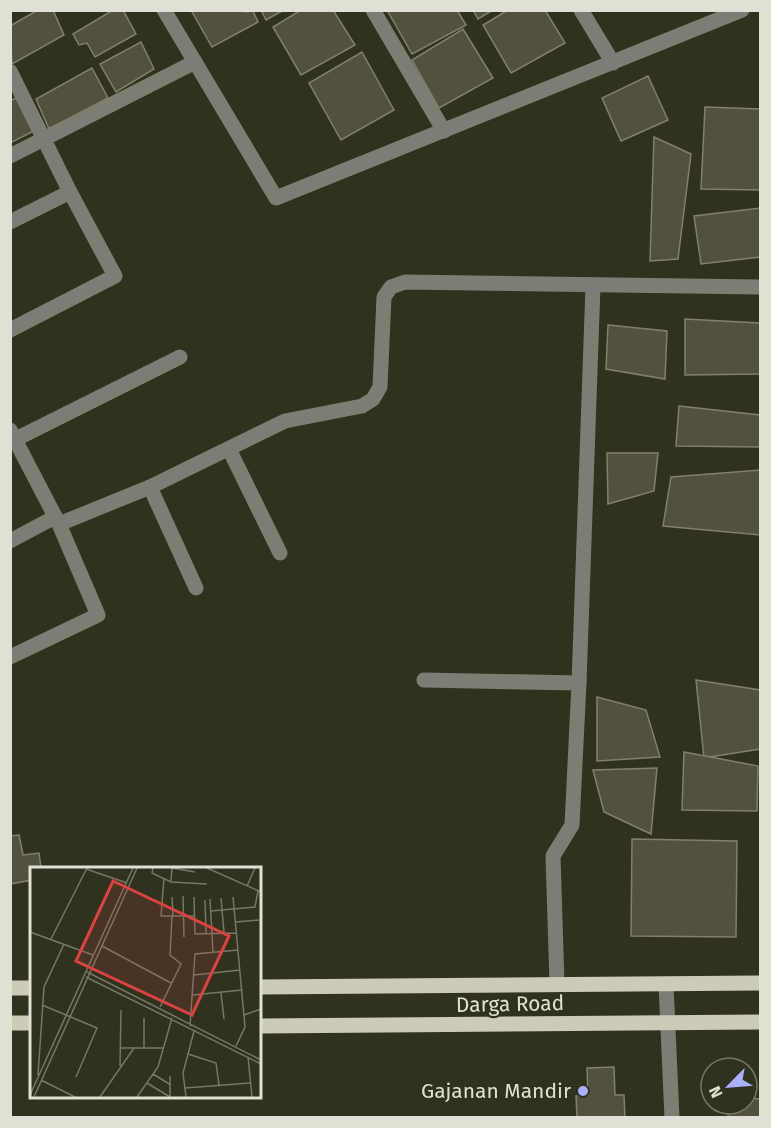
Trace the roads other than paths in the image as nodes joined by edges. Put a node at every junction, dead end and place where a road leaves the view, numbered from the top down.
1 (164, 10) edge
2 (373, 10) edge
3 (582, 10) edge
4 (742, 10) edge
5 (195, 62) junction
6 (613, 63) junction
7 (10, 71) edge
8 (444, 131) junction
9 (44, 137) junction
10 (10, 156) edge
11 (70, 192) junction
12 (10, 222) edge
13 (594, 285) junction
14 (760, 287) edge
15 (10, 330) edge
16 (180, 357) dead end
17 (12, 437) edge
18 (229, 448) junction
19 (150, 487) junction
20 (57, 520) junction
21 (10, 541) edge
22 (280, 553) dead end
23 (196, 588) dead end
24 (10, 657) edge
25 (424, 680) dead end
26 (579, 683) junction
27 (760, 983) edge
28 (557, 984) junction
29 (666, 984) junction
30 (261, 987) edge
31 (10, 988) edge
32 (30, 988) edge
33 (760, 1022) edge
34 (10, 1023) edge
35 (30, 1023) edge
36 (668, 1023) junction
37 (261, 1026) edge
38 (672, 1118) edge

1 - 5 street
2 - 8 street
3 - 6 street
4 - 6 street
5 - 8 street
5 - 9 street
6 - 8 street
7 - 9 street
9 - 10 street
9 - 11 street
11 - 12 street
11 - 15 street
13 - 14 street
13 - 18 street
13 - 26 street
16 - 17 street
17 - 20 street
18 - 19 street
18 - 22 street
19 - 20 street
19 - 23 street
20 - 21 street
20 - 24 street
25 - 26 street
26 - 28 street
27 - 29 main road, Darga Road
28 - 29 main road, Darga Road
28 - 30 main road, Darga Road
29 - 36 street
31 - 32 main road
33 - 36 main road, Darga Road
34 - 35 main road
36 - 37 main road, Darga Road
36 - 38 street

